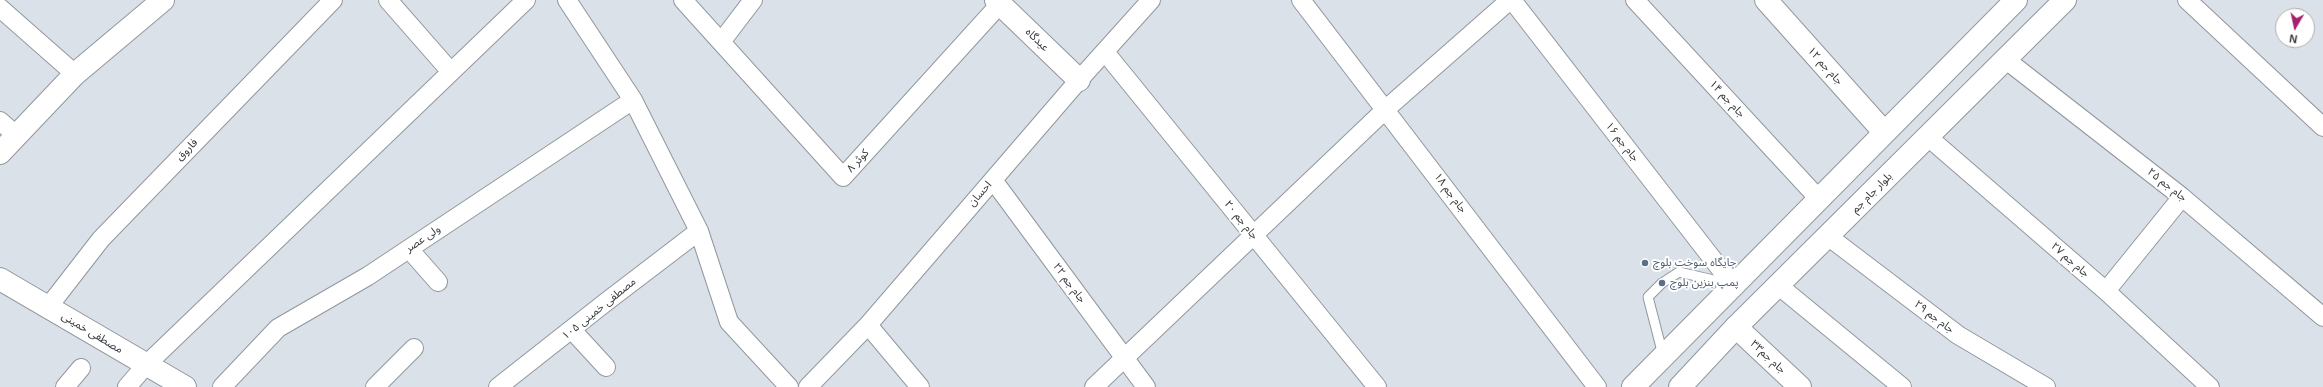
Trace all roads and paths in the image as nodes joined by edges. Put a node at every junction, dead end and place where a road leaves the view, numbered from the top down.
1 (163, 0) edge
2 (333, 0) edge
3 (388, 0) edge
4 (526, 0) edge
5 (567, 0) edge
6 (683, 0) edge
7 (753, 0) edge
8 (1151, 0) edge
9 (1301, 0) edge
10 (1511, 0) edge
11 (1635, 0) edge
12 (1766, 0) edge
13 (2016, 0) edge
14 (2065, 0) edge
15 (2187, 0) edge
16 (998, 2) edge
17 (0, 8) edge
18 (721, 42) junction
19 (1105, 52) junction
20 (2006, 59) junction
21 (451, 72) junction
22 (74, 74) junction
23 (1079, 80) junction
24 (633, 100) junction
25 (1386, 109) junction
26 (0, 121) edge
27 (2323, 127) edge
28 (1884, 132) junction
29 (16, 136) junction
30 (1928, 137) junction
31 (0, 153) edge
32 (993, 180) junction
33 (2182, 197) junction
34 (1818, 198) junction
35 (699, 231) junction
36 (1254, 235) junction
37 (1829, 237) junction
38 (409, 249) junction
39 (0, 279) edge
40 (438, 282) dead end
41 (1732, 284) junction
42 (1779, 286) junction
43 (2106, 292) junction
44 (49, 306) junction
45 (2323, 317) edge
46 (868, 325) junction
47 (1736, 327) junction
48 (572, 330) junction
49 (414, 348) dead end
50 (1663, 355) junction
51 (1124, 358) junction
52 (146, 365) junction
53 (606, 367) dead end
54 (81, 368) dead end
55 (65, 387) edge
56 (127, 387) edge
57 (185, 387) edge
58 (222, 387) edge
59 (375, 387) edge
60 (498, 387) edge
61 (789, 387) edge
62 (808, 387) edge
63 (920, 387) edge
64 (1094, 387) edge
65 (1146, 387) edge
66 (1377, 387) edge
67 (1597, 387) edge
68 (1633, 387) edge
69 (1680, 387) edge
70 (1800, 387) edge
71 (1902, 387) edge
72 (2046, 387) edge
73 (2210, 387) edge

1 - 22 main road
2 - 44 street, فاروق
3 - 21 street
4 - 21 street
5 - 24 street
6 - 18 street, کوثر ۸
7 - 18 street
8 - 19 street, احسان
9 - 25 street, جام جم ۱۸
10 - 25 street
10 - 41 street, جام جم ۱۶
11 - 34 street, جام جم ۱۴
12 - 28 main road, جام جم ۱۲
13 - 28 main road
14 - 20 main road, بلوار جام جم
15 - 27 street
16 - 18 street, کوثر ۸
16 - 23 main road, عیدگاه
17 - 22 street
19 - 23 street, احسان
19 - 36 street, جام جم ۲۰
20 - 30 main road, بلوار جام جم
20 - 33 street, جام جم ۲۵
21 - 52 street
22 - 29 main road
23 - 32 street, احسان
24 - 35 street
24 - 38 street, ولی عصر
25 - 36 street
25 - 67 street, جام جم ۱۸
26 - 29 street
28 - 34 main road
29 - 31 main road
30 - 37 main road, بلوار جام جم
30 - 43 street, جام جم ۲۷
32 - 46 street, احسان
32 - 51 street, جام جم ۲۲
33 - 43 street
33 - 45 street, جام جم ۲۵
34 - 41 main road
35 - 48 street, مصطفی خمینی ۱۰۵
35 - 61 street
36 - 51 street
36 - 66 street, جام جم ۲۰
37 - 42 main road, بلوار جام جم
37 - 72 street, جام جم ۲۹
38 - 40 street
38 - 58 street, ولی عصر
39 - 44 main road, مصطفی خمینی
41 - 50 main road
41 - 50 lane
42 - 47 main road, بلوار جام جم
42 - 71 street
43 - 73 street, جام جم ۲۷
44 - 52 main road, مصطفی خمینی
46 - 62 street, احسان
46 - 63 street
47 - 69 main road, بلوار جام جم
47 - 70 main road, جام جم۳۳
48 - 53 street
48 - 60 street, مصطفی خمینی ۱۰۵
49 - 59 street
50 - 68 main road
51 - 64 street
51 - 65 street, جام جم ۲۲
52 - 56 street
52 - 57 main road, مصطفی خمینی
54 - 55 street

